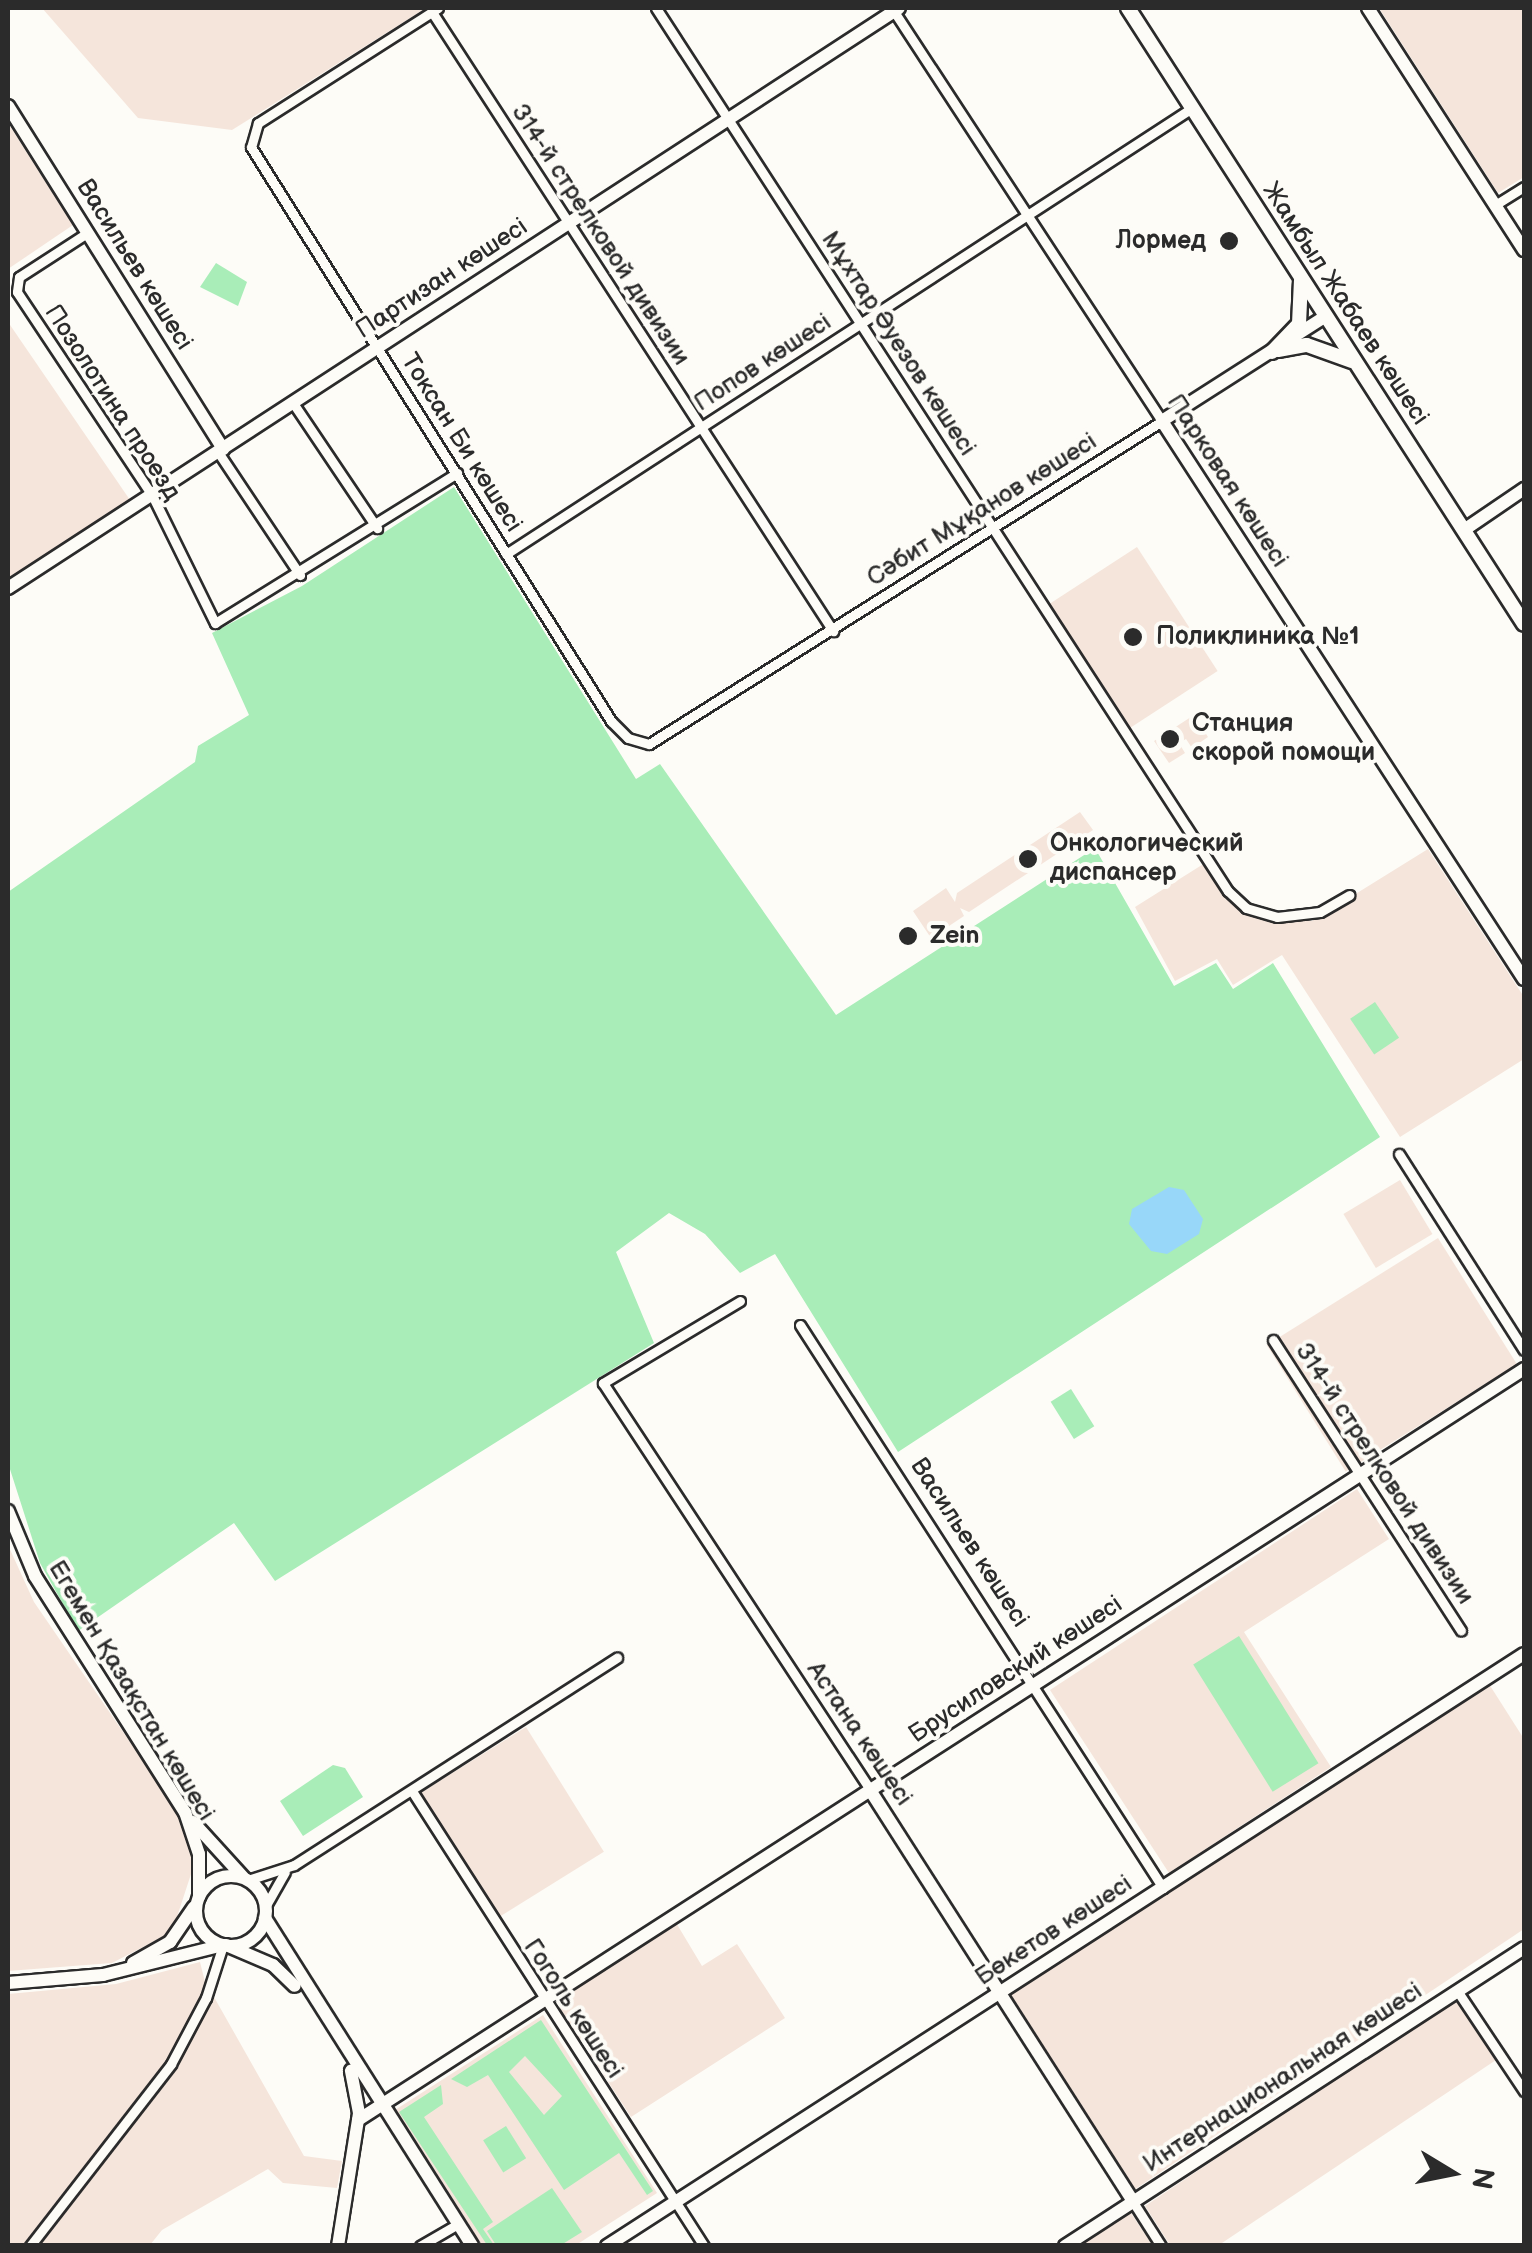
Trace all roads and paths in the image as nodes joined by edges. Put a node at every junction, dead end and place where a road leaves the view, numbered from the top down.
1 (656, 8) edge
2 (1128, 8) edge
3 (1368, 8) edge
4 (895, 9) edge
5 (435, 10) edge
6 (8, 106) edge
7 (1192, 108) junction
8 (728, 119) junction
9 (1524, 186) edge
10 (1495, 205) junction
11 (1027, 215) junction
12 (569, 223) junction
13 (88, 233) junction
14 (1524, 250) edge
15 (1296, 268) junction
16 (1326, 316) junction
17 (860, 323) junction
18 (378, 348) junction
19 (1272, 352) junction
20 (1359, 366) junction
21 (292, 404) junction
22 (1162, 421) junction
23 (700, 427) junction
24 (220, 450) junction
25 (457, 473) junction
26 (1524, 489) edge
27 (152, 495) junction
28 (377, 528) junction
29 (994, 528) junction
30 (1464, 530) junction
31 (506, 554) junction
32 (300, 575) junction
33 (8, 588) edge
34 (1524, 624) edge
35 (832, 632) junction
36 (661, 741) joint
37 (1350, 895) dead end
38 (1524, 979) edge
39 (1398, 1154) dead end
40 (740, 1301) dead end
41 (800, 1325) dead end
42 (1273, 1340) dead end
43 (1524, 1350) edge
44 (1524, 1369) edge
45 (1358, 1476) junction
46 (8, 1510) edge
47 (1461, 1630) dead end
48 (1524, 1654) edge
49 (617, 1658) dead end
50 (1035, 1685) junction
51 (870, 1790) junction
52 (412, 1791) junction
53 (185, 1812) junction
54 (287, 1870) junction
55 (247, 1880) junction
56 (1162, 1888) junction
57 (198, 1899) junction
58 (265, 1912) junction
59 (225, 1945) junction
60 (1524, 1948) edge
61 (103, 1975) junction
62 (8, 1983) edge
63 (1458, 1992) junction
64 (999, 1993) junction
65 (542, 1998) junction
66 (344, 2059) junction
67 (1524, 2091) edge
68 (380, 2105) junction
69 (359, 2119) junction
70 (392, 2124) junction
71 (1133, 2202) junction
72 (675, 2203) junction
73 (458, 2224) junction
74 (30, 2246) edge
75 (338, 2246) edge
76 (420, 2246) edge
77 (472, 2246) edge
78 (607, 2246) edge
79 (704, 2246) edge
80 (1065, 2246) edge
81 (1161, 2246) edge

1 - 8 street, Мұхтар Әуезов көшесі
2 - 7 main road, Жамбыл Жабаев көшесі
3 - 10 main road
4 - 8 main road, Партизан көшесі
4 - 11 street, Парковая көшесі
5 - 12 street, 314-й стрелковой дивизии
5 - 18 street, Токсан Би көшесі
6 - 13 main road, Васильев көшесі
7 - 11 street, Попов көшесі
7 - 15 main road, Жамбыл Жабаев көшесі
8 - 12 main road, Партизан көшесі
8 - 17 street, Мұхтар Әуезов көшесі
9 - 10 street
10 - 14 main road
11 - 17 street, Попов көшесі
11 - 22 street, Парковая көшесі
12 - 18 main road, Партизан көшесі
12 - 23 street, 314-й стрелковой дивизии
13 - 24 main road, Васильев көшесі
13 - 27 street, Позолотина проезд
15 - 16 main road, Жамбыл Жабаев көшесі
15 - 19 main road
16 - 19 main road, Сәбит Мұқанов көшесі
16 - 20 main road, Жамбыл Жабаев көшесі
17 - 23 street, Попов көшесі
17 - 29 street, Мұхтар Әуезов көшесі
18 - 21 main road, Партизан көшесі
18 - 25 street, Токсан Би көшесі
19 - 20 main road
19 - 22 main road, Сәбит Мұқанов көшесі
20 - 30 main road, Жамбыл Жабаев көшесі
21 - 24 main road, Партизан көшесі
21 - 28 street
22 - 29 street, Сәбит Мұқанов көшесі
22 - 38 main road, Парковая көшесі
23 - 31 street, Попов көшесі
23 - 35 street, 314-й стрелковой дивизии
24 - 27 main road, Партизан көшесі
24 - 32 street, Васильев көшесі
25 - 28 street
25 - 31 street, Токсан Би көшесі
26 - 30 main road
27 - 32 street, Позолотина проезд
27 - 33 main road, Партизан көшесі
28 - 32 street
29 - 35 street, Сәбит Мұқанов көшесі
29 - 37 street, Мұхтар Әуезов көшесі
30 - 34 main road, Жамбыл Жабаев көшесі
31 - 36 street, Токсан Би көшесі
35 - 36 street, Сәбит Мұқанов көшесі
39 - 43 street
40 - 51 street, Астана көшесі
41 - 50 street, Васильев көшесі
42 - 45 street, 314-й стрелковой дивизии
44 - 45 main road, Брусиловский көшесі
45 - 47 street, 314-й стрелковой дивизии
45 - 50 main road, Брусиловский көшесі
46 - 53 main road, Егемен Қазақстан көшесі
48 - 56 main road, Бөкетов көшесі
49 - 52 street
50 - 51 main road, Брусиловский көшесі
50 - 56 street, Васильев көшесі
51 - 64 main road, Астана көшесі
51 - 65 main road, Брусиловский көшесі
52 - 54 street
52 - 65 street, Гоголь көшесі
53 - 55 main road, Егемен Қазақстан көшесі
53 - 57 main road, Егемен Қазақстан көшесі
54 - 55 street
54 - 58 street
55 - 57 main road
55 - 58 main road
56 - 64 main road, Бөкетов көшесі
57 - 59 main road
57 - 61 main road
58 - 59 main road
58 - 68 main road
59 - 61 main road
59 - 66 main road
59 - 74 street
60 - 63 main road, Интернациональная көшесі
61 - 62 main road
63 - 67 street
63 - 71 main road, Интернациональная көшесі
64 - 71 main road, Астана көшесі
64 - 72 main road, Бөкетов көшесі
65 - 68 main road, Брусиловский көшесі
65 - 72 street, Гоголь көшесі
66 - 68 main road
66 - 69 main road
68 - 69 main road, Брусиловский көшесі
68 - 70 main road
69 - 70 main road
69 - 75 main road
70 - 73 main road
71 - 80 main road, Интернациональная көшесі
71 - 81 street, Астана көшесі
72 - 78 main road, Бөкетов көшесі
72 - 79 street, Гоголь көшесі
73 - 76 street
73 - 77 main road

